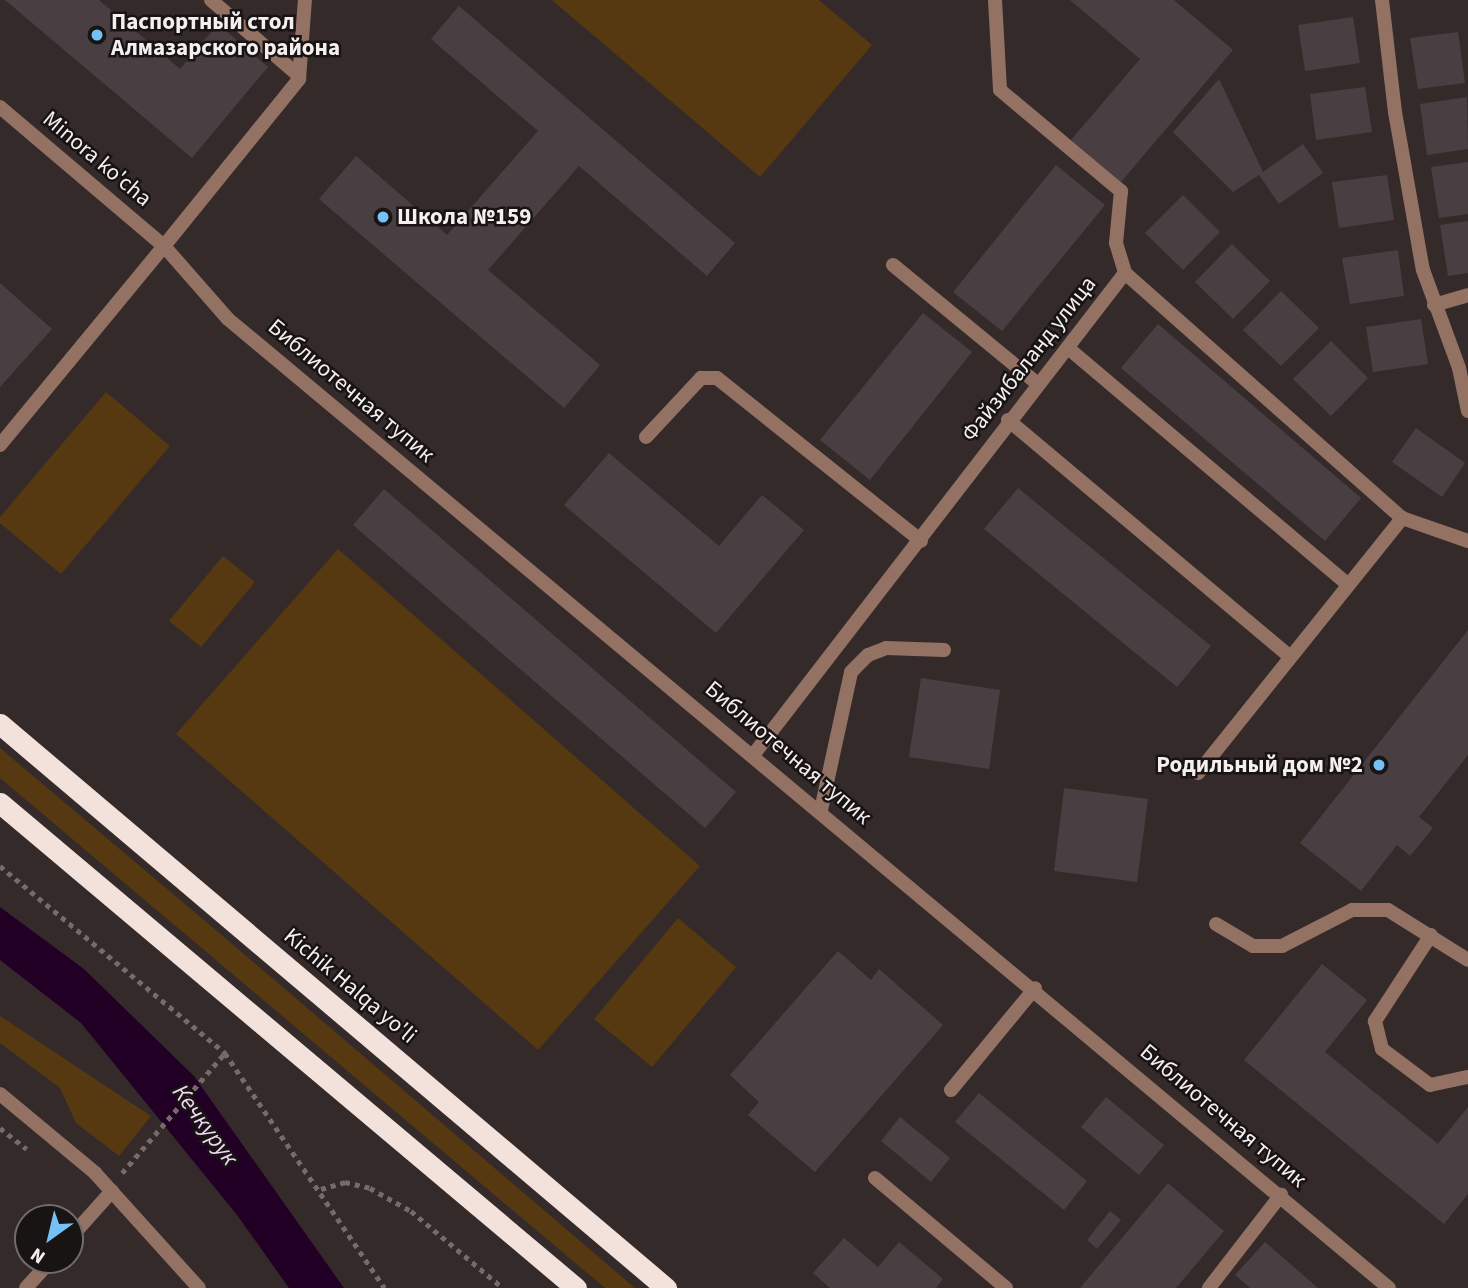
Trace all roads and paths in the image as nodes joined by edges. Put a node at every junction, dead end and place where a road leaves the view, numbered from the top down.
1 (211, 0) edge
2 (305, 0) edge
3 (995, 0) edge
4 (1382, 0) edge
5 (299, 76) junction
6 (0, 107) edge
7 (164, 246) junction
8 (893, 265) dead end
9 (1125, 273) junction
10 (1468, 295) edge
11 (1434, 304) junction
12 (1068, 348) junction
13 (1038, 384) junction
14 (1468, 411) edge
15 (1008, 420) junction
16 (646, 437) dead end
17 (0, 445) edge
18 (1402, 517) junction
19 (921, 541) junction
20 (1468, 541) edge
21 (1348, 585) junction
22 (944, 650) dead end
23 (1290, 657) junction
24 (0, 724) edge
25 (754, 754) junction
26 (1198, 773) dead end
27 (0, 803) edge
28 (821, 810) junction
29 (0, 866) edge
30 (1216, 924) dead end
31 (1431, 935) junction
32 (1468, 960) edge
33 (1035, 988) junction
34 (225, 1053) junction
35 (1468, 1077) edge
36 (951, 1090) dead end
37 (0, 1094) edge
38 (122, 1174) dead end
39 (875, 1178) dead end
40 (321, 1189) junction
41 (112, 1191) junction
42 (1282, 1195) junction
43 (84, 1222) edge
44 (38, 1274) edge
45 (26, 1288) edge
46 (199, 1288) edge
47 (385, 1288) edge
48 (503, 1288) edge
49 (576, 1288) edge
50 (666, 1288) edge
51 (1006, 1288) edge
52 (1209, 1288) edge
53 (1389, 1288) edge

1 - 5 street
2 - 5 street
3 - 9 street
4 - 11 street
5 - 7 street
6 - 7 street, Minora ko'cha
7 - 17 street
7 - 25 street, Библиотечная тупик
8 - 13 street
9 - 12 street, Файзибаланд улица
9 - 18 street, Файзибаланд улица
10 - 11 street
11 - 14 street
12 - 13 street, Файзибаланд улица
12 - 21 street
13 - 15 street, Файзибаланд улица
15 - 19 street, Файзибаланд улица
15 - 23 street
16 - 19 street
18 - 20 street, Файзибаланд улица
18 - 21 street
19 - 25 street, Файзибаланд улица
21 - 23 street
22 - 28 street
23 - 26 street
24 - 50 highway, Kichik Halqa yo'li
25 - 28 street, Библиотечная тупик
27 - 49 highway
28 - 33 street, Библиотечная тупик
29 - 34 path
30 - 31 street
31 - 32 street
31 - 35 street
33 - 36 street
33 - 42 street, Библиотечная тупик
34 - 38 path
34 - 40 path
37 - 41 street
39 - 51 street
40 - 47 path
40 - 48 path
41 - 43 street
41 - 46 street
42 - 52 street
42 - 53 street, Библиотечная тупик
44 - 45 street

